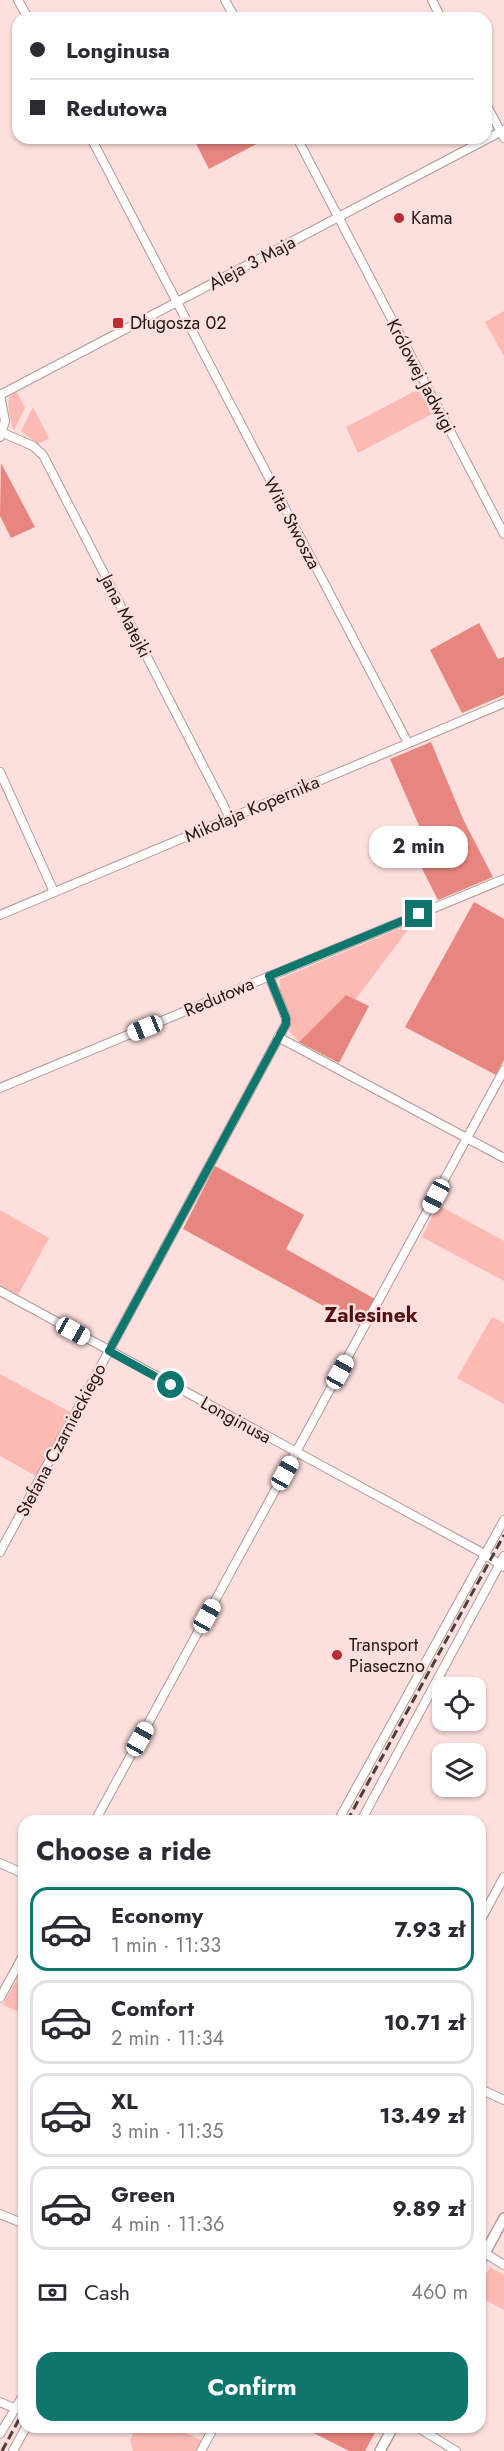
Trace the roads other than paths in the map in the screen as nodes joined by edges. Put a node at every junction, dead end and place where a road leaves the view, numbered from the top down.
1 (492, 114) edge
2 (503, 133) edge
3 (94, 144) edge
4 (300, 144) edge
5 (482, 144) edge
6 (339, 218) junction
7 (176, 303) junction
8 (0, 395) edge
9 (2, 435) edge
10 (504, 534) edge
11 (504, 703) edge
12 (408, 743) junction
13 (0, 772) edge
14 (230, 818) junction
15 (504, 879) edge
16 (54, 892) junction
17 (0, 915) edge
18 (269, 976) junction
19 (278, 1037) junction
20 (504, 1070) edge
21 (0, 1088) edge
22 (467, 1138) junction
23 (504, 1158) edge
24 (0, 1291) edge
25 (109, 1351) junction
26 (296, 1452) junction
27 (504, 1520) edge
28 (0, 1552) edge
29 (486, 1556) junction
30 (504, 1556) edge
31 (502, 1566) edge
32 (99, 1815) edge
33 (341, 1815) edge
34 (364, 1815) edge
35 (0, 1863) edge
36 (18, 1871) edge
37 (504, 1877) edge
38 (486, 1910) edge
39 (18, 1965) edge
40 (0, 1998) edge
41 (486, 2092) edge
42 (504, 2100) edge
43 (0, 2214) edge
44 (504, 2218) edge
45 (18, 2222) edge
46 (486, 2251) edge
47 (486, 2254) edge
48 (504, 2265) edge
49 (0, 2402) edge
50 (18, 2405) edge
51 (16, 2409) junction
52 (23, 2433) edge
53 (211, 2433) edge
54 (390, 2433) edge
55 (427, 2433) edge
56 (0, 2434) edge
57 (13, 2451) edge
58 (201, 2451) edge
59 (380, 2451) edge
60 (456, 2451) edge

1 - 2 street
3 - 7 street, Wita Stwosza
4 - 6 street, Królowej Jadwigi
5 - 6 street, Aleja 3 Maja
6 - 7 street, Aleja 3 Maja
6 - 10 street, Królowej Jadwigi
7 - 8 street, Aleja 3 Maja
7 - 12 street, Wita Stwosza
8 - 9 street
9 - 14 street, Jana Matejki
11 - 12 street, Mikołaja Kopernika
12 - 14 street, Mikołaja Kopernika
13 - 16 street
14 - 16 street, Mikołaja Kopernika
15 - 18 street, Redutowa
16 - 17 street, Mikołaja Kopernika
18 - 19 street, Stefana Czarnieckiego
18 - 21 street, Redutowa
19 - 22 street
19 - 25 street, Stefana Czarnieckiego
20 - 22 street
22 - 23 street
22 - 26 street
24 - 25 street, Longinusa
25 - 26 street, Longinusa
25 - 28 street, Stefana Czarnieckiego
26 - 29 street, Longinusa
26 - 32 street
27 - 29 street
29 - 31 street, Longinusa
29 - 33 street
30 - 31 street
31 - 34 street
35 - 36 street
37 - 38 street
39 - 40 street
41 - 42 street
43 - 45 street
44 - 46 street
47 - 48 street
49 - 51 street
50 - 51 street
51 - 56 street
52 - 57 street
53 - 58 street
54 - 59 street
55 - 60 street

